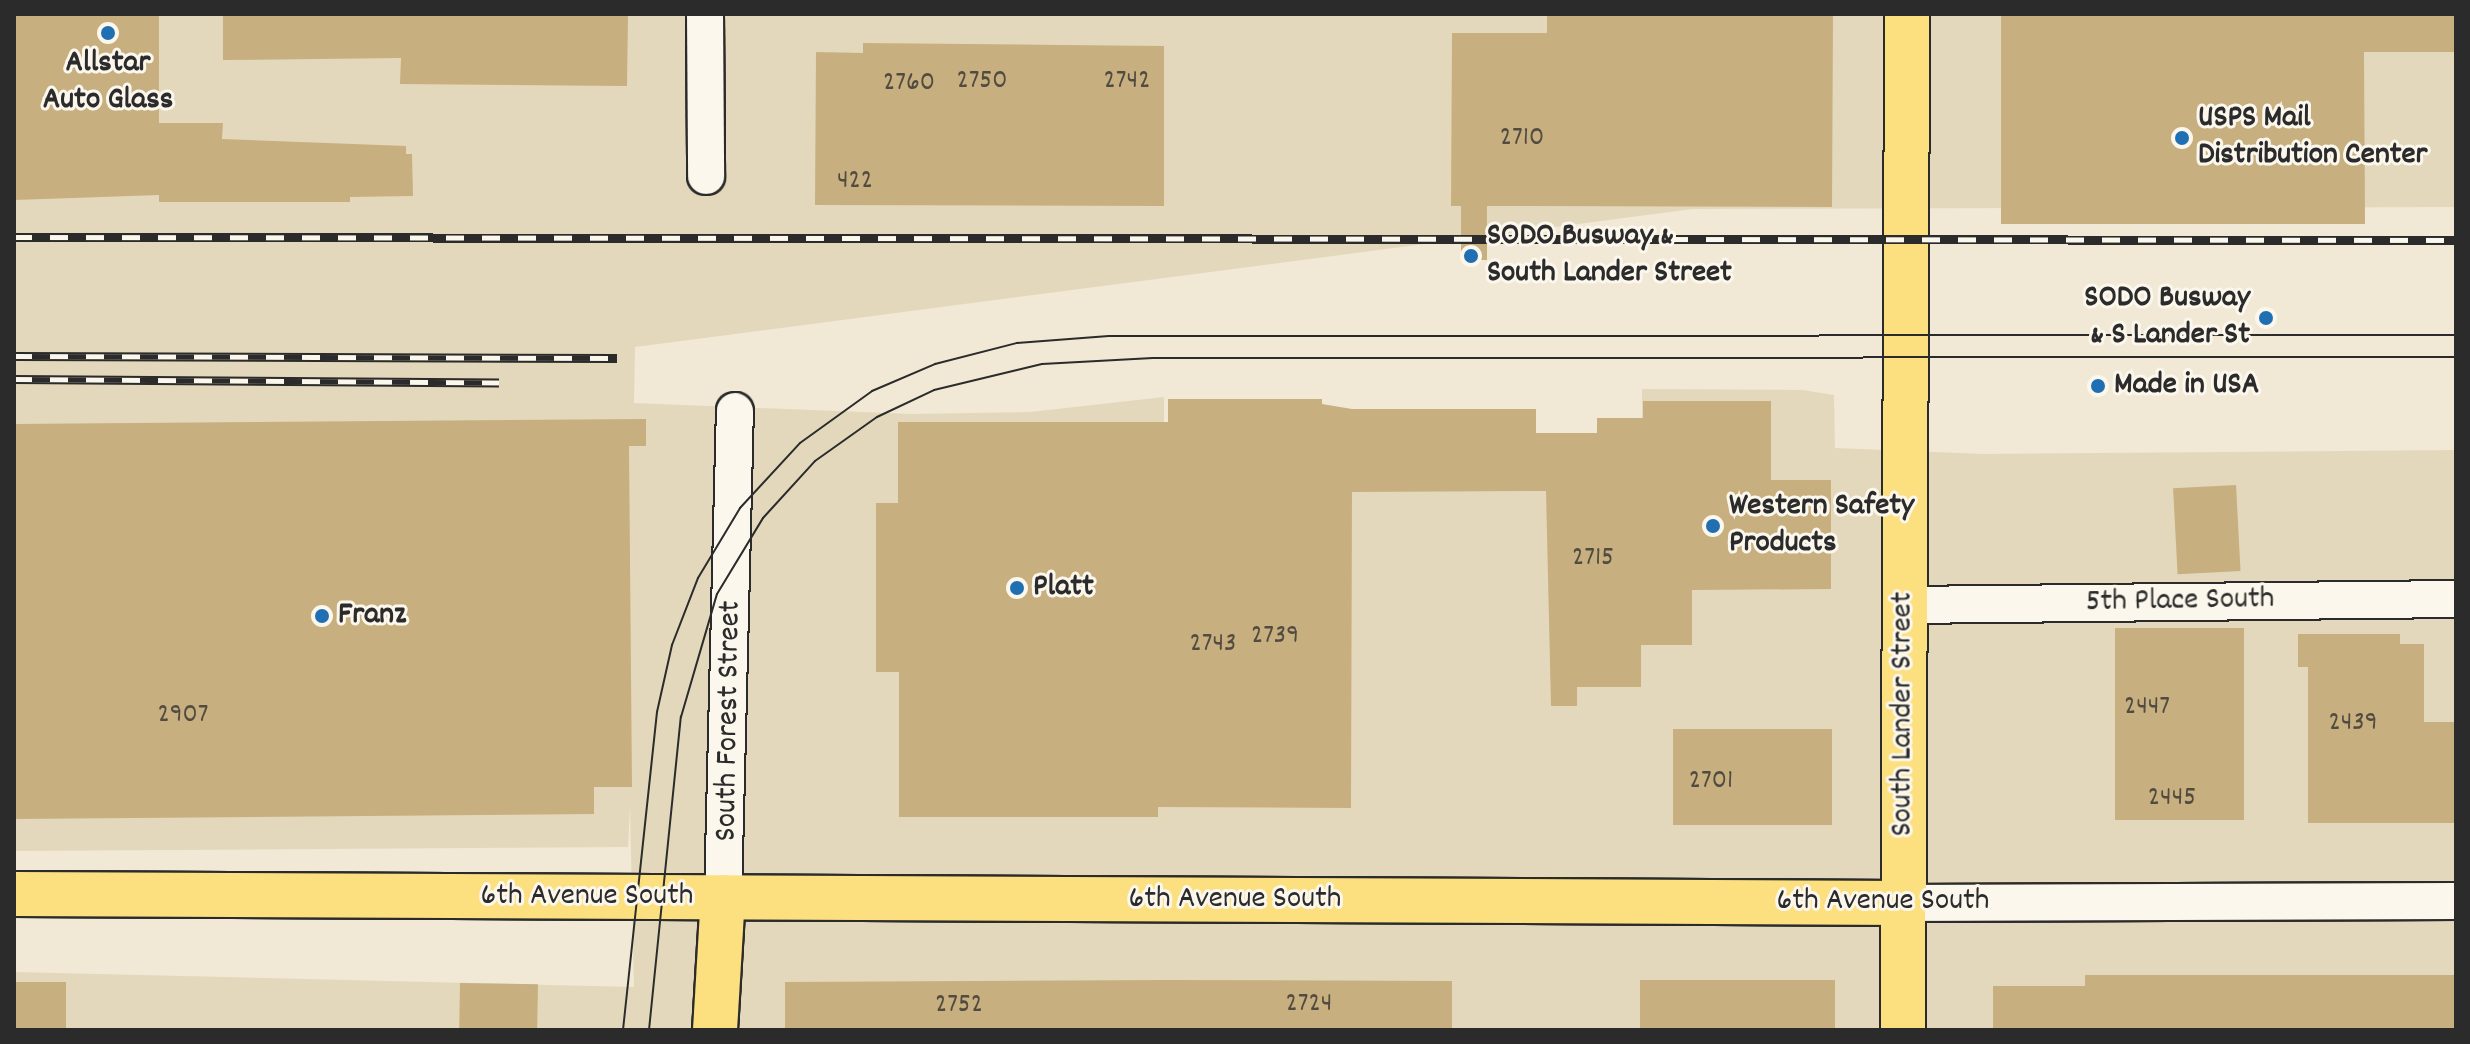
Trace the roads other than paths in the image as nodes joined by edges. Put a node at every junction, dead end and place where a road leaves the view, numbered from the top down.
1 (705, 14) edge
2 (1907, 14) edge
3 (706, 176) dead end
4 (735, 411) dead end
5 (2456, 599) edge
6 (1904, 605) junction
7 (14, 894) edge
8 (723, 897) junction
9 (2456, 901) edge
10 (1903, 903) junction
11 (715, 1030) edge
12 (1903, 1030) edge

1 - 3 street
2 - 6 main road, South Lander Street
4 - 8 street, South Forest Street
5 - 6 street, 5th Place South
6 - 10 main road, South Lander Street
7 - 8 main road, 6th Avenue South
8 - 10 main road, 6th Avenue South
8 - 11 main road, South Forest Street
9 - 10 street, 6th Avenue South
10 - 12 main road, South Lander Street

